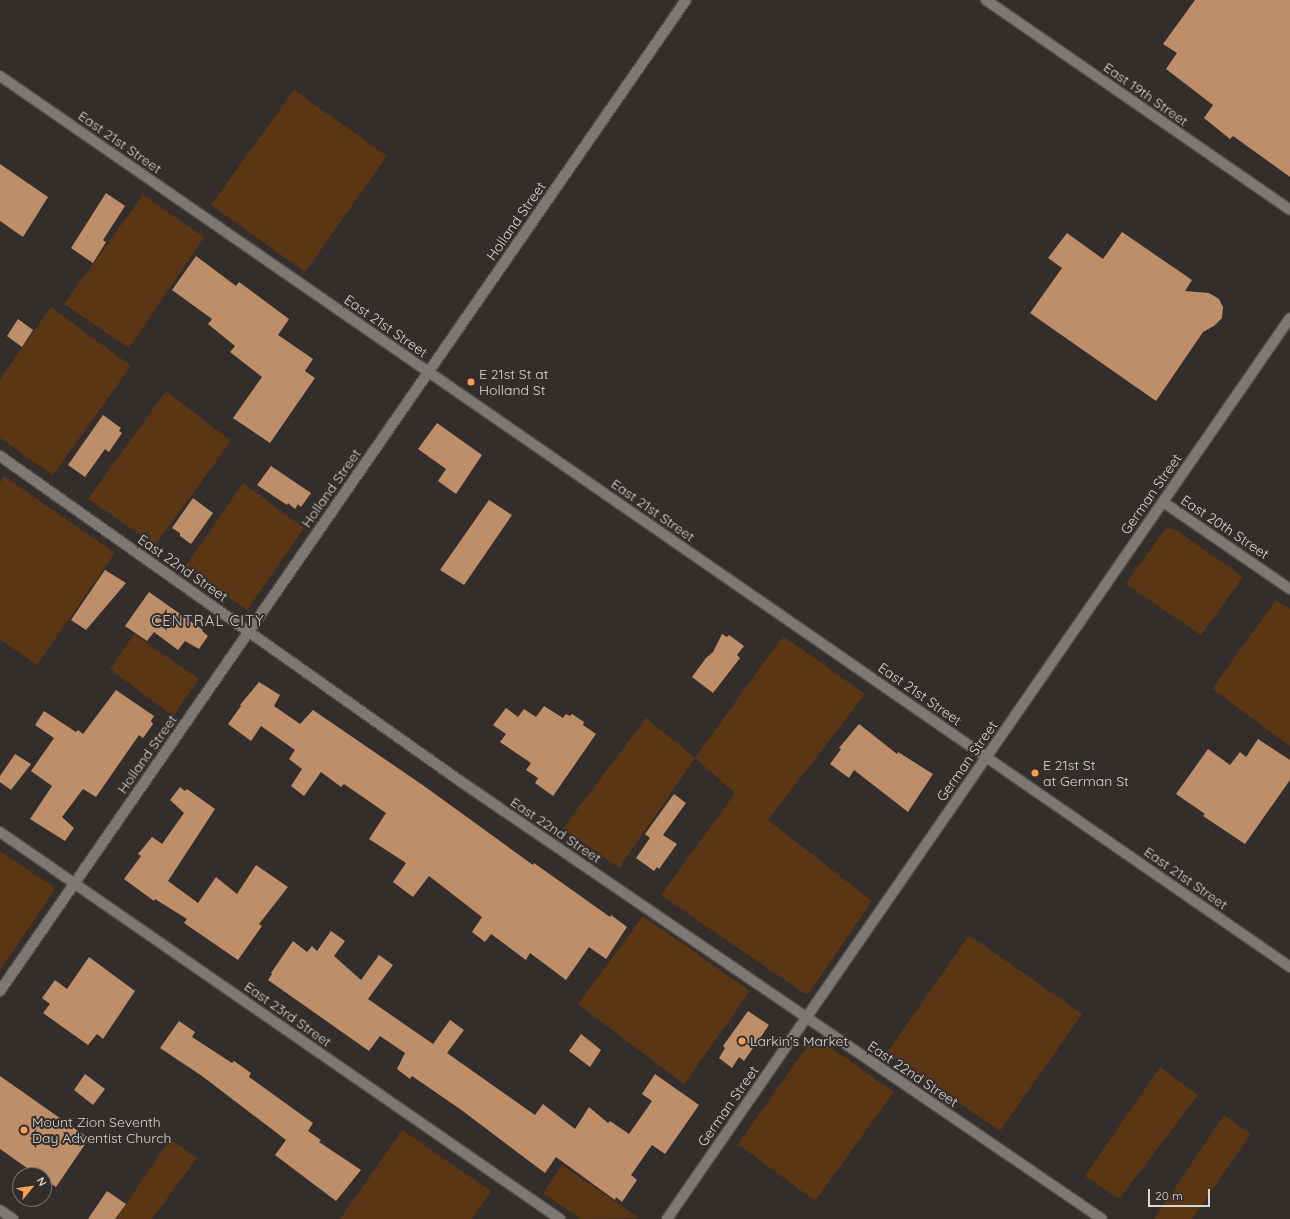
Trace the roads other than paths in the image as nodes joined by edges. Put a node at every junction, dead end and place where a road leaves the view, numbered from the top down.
1 (686, 0) edge
2 (986, 0) edge
3 (0, 76) edge
4 (1290, 210) edge
5 (1290, 318) edge
6 (428, 372) junction
7 (0, 456) edge
8 (1163, 502) junction
9 (1290, 589) edge
10 (249, 632) junction
11 (986, 757) junction
12 (0, 832) edge
13 (75, 883) junction
14 (1290, 967) edge
15 (0, 991) edge
16 (806, 1018) junction
17 (0, 1210) edge
18 (13, 1219) edge
19 (560, 1219) edge
20 (667, 1219) edge
21 (1102, 1219) edge

1 - 6 street, Holland Street
2 - 4 street, East 19th Street
3 - 6 street, East 21st Street
5 - 8 street, German Street
6 - 10 street, Holland Street
6 - 11 street, East 21st Street
7 - 10 street, East 22nd Street
8 - 9 street, East 20th Street
8 - 11 street, German Street
10 - 13 street, Holland Street
10 - 16 street, East 22nd Street
11 - 14 street, East 21st Street
11 - 16 street, German Street
12 - 13 street, East 23rd Street
13 - 15 street, Holland Street
13 - 19 street, East 23rd Street
16 - 20 street, German Street
16 - 21 street, East 22nd Street
17 - 18 street

